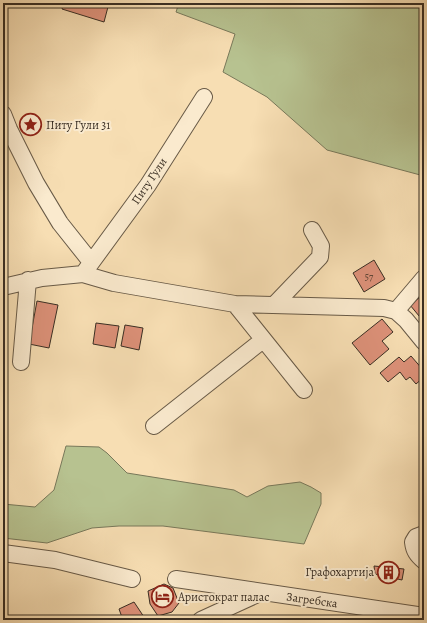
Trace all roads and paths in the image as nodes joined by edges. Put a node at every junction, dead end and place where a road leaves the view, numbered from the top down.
1 (204, 97) dead end
2 (3, 114) edge
3 (312, 230) dead end
4 (87, 268) junction
5 (424, 278) edge
6 (28, 280) junction
7 (3, 287) edge
8 (235, 304) junction
9 (274, 305) junction
10 (396, 311) junction
11 (263, 340) junction
12 (424, 342) edge
13 (20, 362) dead end
14 (304, 390) dead end
15 (154, 426) dead end
16 (424, 534) edge
17 (3, 553) edge
18 (424, 561) edge
19 (132, 579) dead end
20 (176, 579) dead end
21 (262, 592) junction
22 (424, 616) edge
23 (200, 620) edge

1 - 4 street, Питу Гули
2 - 4 street
3 - 9 street
4 - 6 street
4 - 8 street
5 - 10 street
6 - 7 street
6 - 13 street
8 - 9 street
8 - 11 street
9 - 10 street
10 - 12 street
11 - 14 street
11 - 15 street
16 - 18 street
17 - 19 street
20 - 21 street, Загребска
21 - 22 street, Загребска
21 - 23 street

